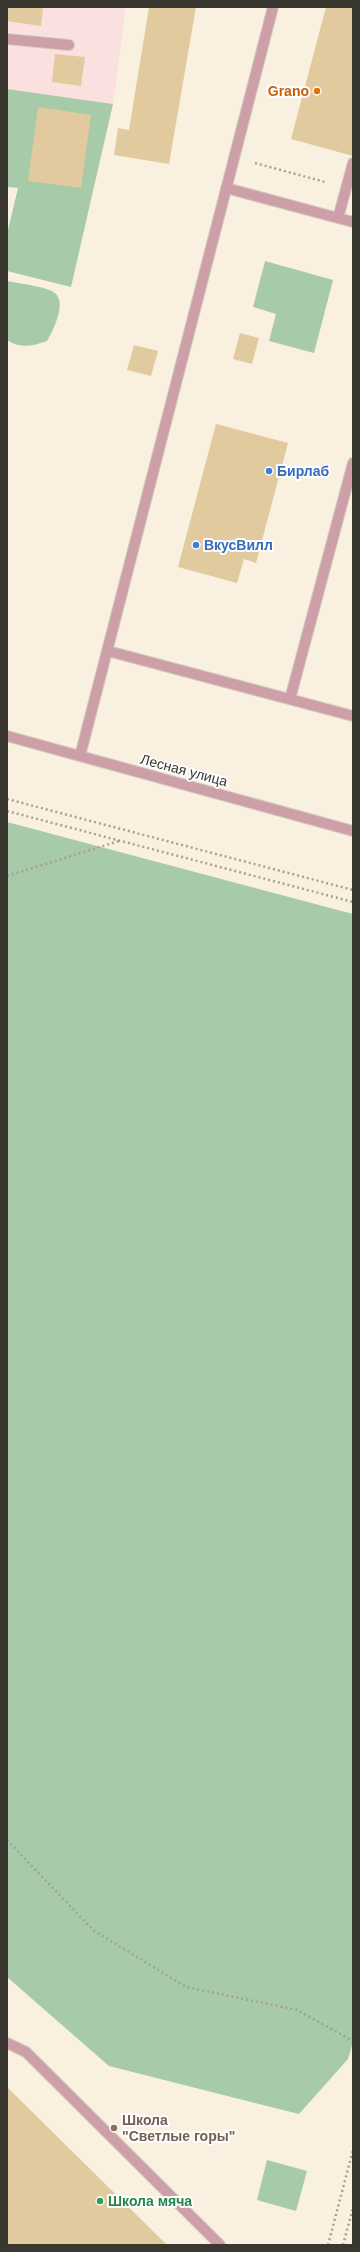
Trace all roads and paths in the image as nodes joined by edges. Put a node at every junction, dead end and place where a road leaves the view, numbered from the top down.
1 (273, 7) edge
2 (7, 39) edge
3 (70, 45) dead end
4 (234, 157) junction
5 (353, 163) edge
6 (346, 187) junction
7 (226, 188) junction
8 (338, 218) junction
9 (353, 222) edge
10 (353, 463) edge
11 (108, 651) junction
12 (290, 699) junction
13 (353, 716) edge
14 (7, 736) edge
15 (80, 756) junction
16 (7, 799) edge
17 (7, 811) edge
18 (353, 831) edge
19 (120, 841) junction
20 (7, 876) edge
21 (353, 890) edge
22 (353, 902) edge
23 (7, 1840) edge
24 (353, 2041) edge
25 (7, 2043) edge
26 (353, 2150) edge
27 (353, 2208) edge
28 (220, 2245) edge
29 (328, 2245) edge
30 (343, 2245) edge

1 - 4 street
2 - 3 street
4 - 6 path
4 - 7 street
5 - 6 street
6 - 8 street
7 - 8 street
7 - 11 street
8 - 9 street
10 - 12 street
11 - 12 street
11 - 15 street
12 - 13 street
14 - 15 street, Лесная улица
15 - 18 street, Лесная улица
16 - 21 path
17 - 19 path
19 - 20 path
19 - 22 path
23 - 24 path
25 - 28 street
26 - 29 path
27 - 30 path

